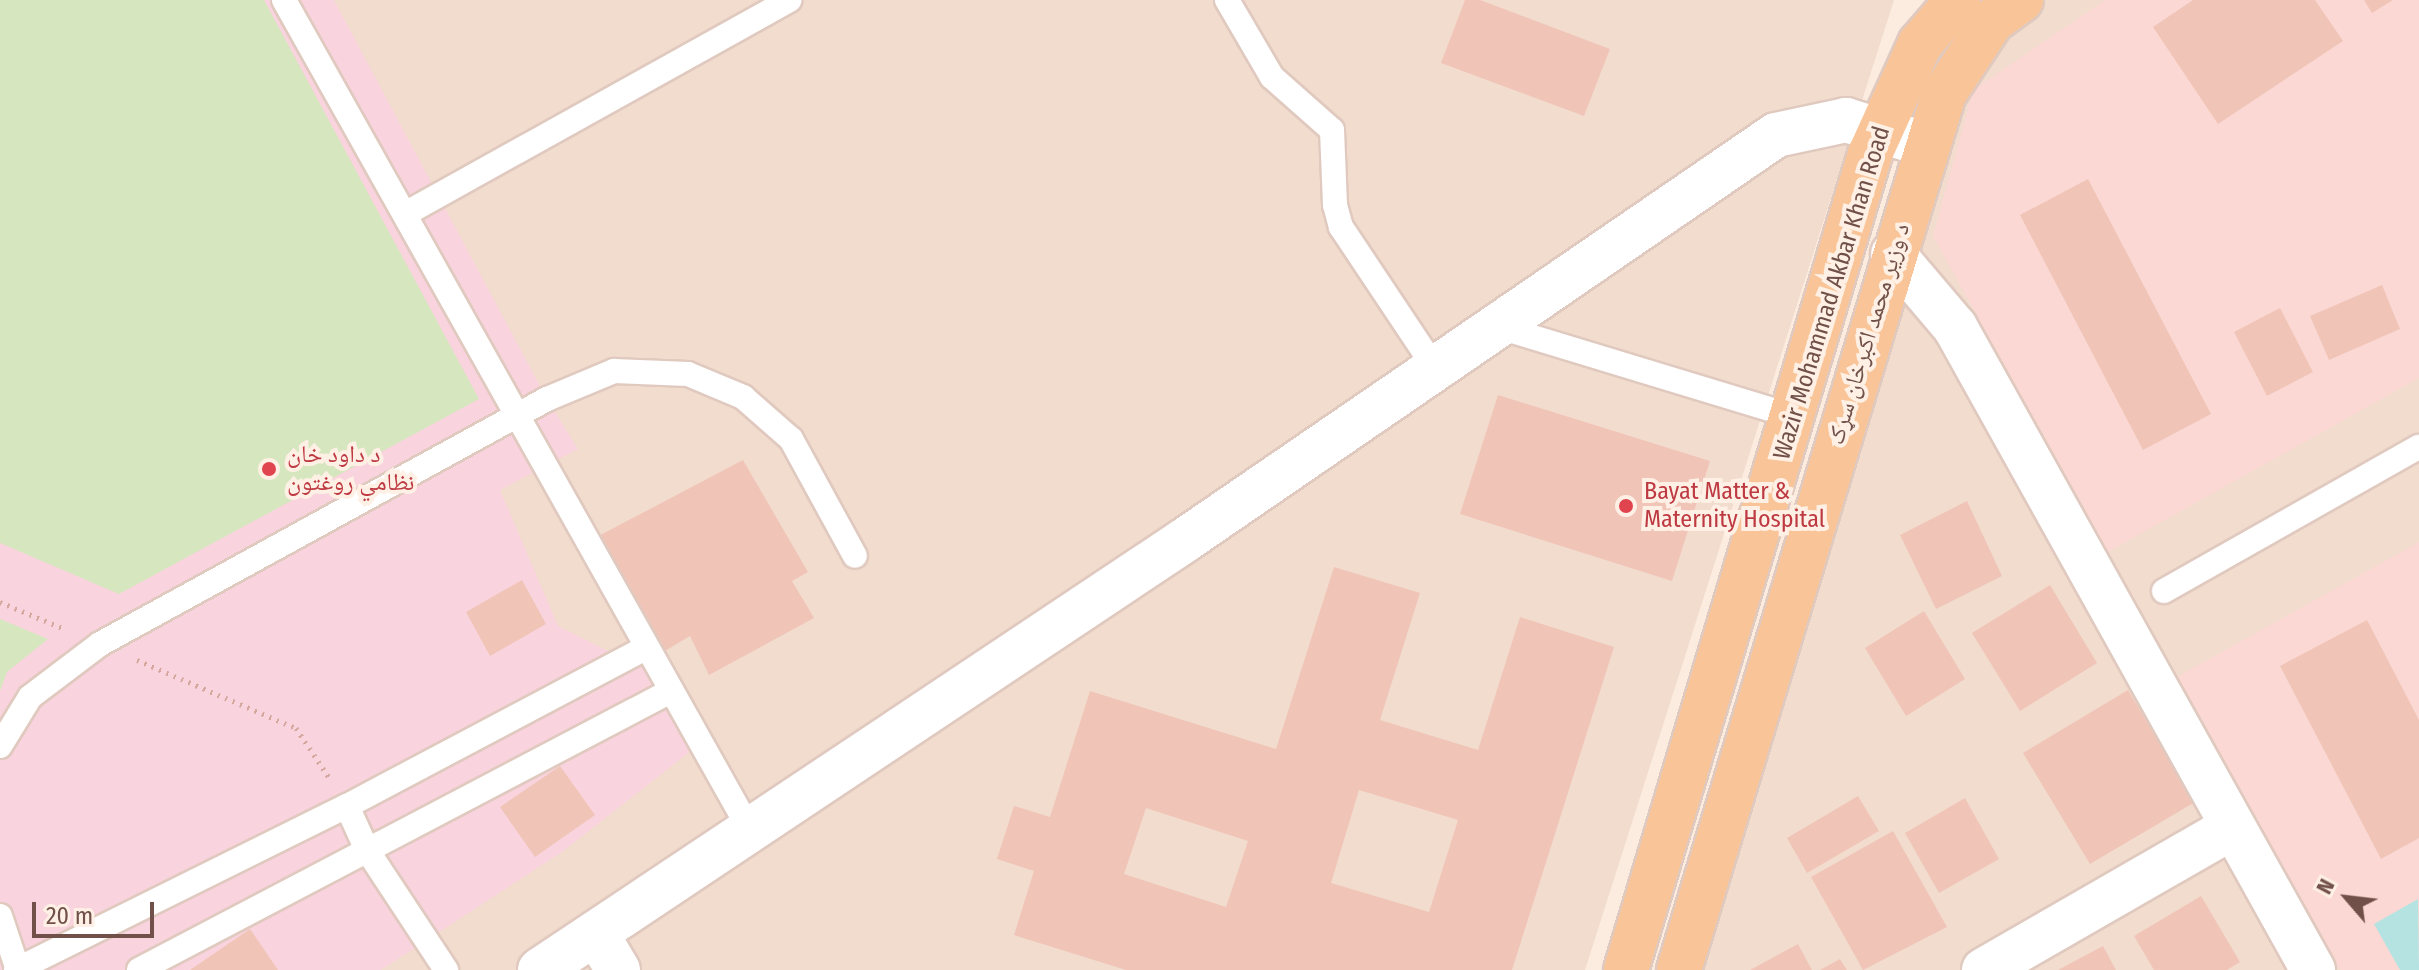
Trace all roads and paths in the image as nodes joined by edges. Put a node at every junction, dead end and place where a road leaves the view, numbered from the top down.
1 (284, 0) edge
2 (789, 0) edge
3 (1227, 0) edge
4 (1958, 0) edge
5 (2021, 0) edge
6 (1881, 132) junction
7 (1927, 145) junction
8 (405, 214) junction
9 (1893, 254) junction
10 (1496, 326) junction
11 (1435, 368) junction
12 (517, 416) junction
13 (1792, 416) junction
14 (2419, 447) edge
15 (855, 556) dead end
16 (2164, 591) dead end
17 (0, 602) edge
18 (100, 644) junction
19 (645, 648) junction
20 (669, 692) junction
21 (0, 746) edge
22 (347, 806) junction
23 (2233, 827) junction
24 (750, 830) junction
25 (367, 850) junction
26 (0, 916) edge
27 (596, 933) junction
28 (17, 970) edge
29 (139, 970) edge
30 (446, 970) edge
31 (540, 970) edge
32 (618, 970) edge
33 (1626, 970) edge
34 (1679, 970) edge
35 (1984, 970) edge
36 (2313, 970) edge

1 - 8 lane
2 - 8 lane
3 - 11 lane
4 - 6 main road, Wazir Mohammad Akbar Khan Road
5 - 7 main road, د وزیر محمد اکبرخان سړک
6 - 7 street
6 - 10 street
6 - 13 main road, Wazir Mohammad Akbar Khan Road
7 - 9 main road, د وزیر محمد اکبرخان سړک
8 - 12 lane
9 - 23 street
9 - 34 main road, د وزیر محمد اکبرخان سړک
10 - 11 street
10 - 13 lane
11 - 24 street
12 - 15 lane
12 - 18 lane
12 - 19 lane
13 - 33 main road, Wazir Mohammad Akbar Khan Road
14 - 16 lane
17 - 18 path
18 - 21 lane
18 - 22 path
19 - 20 lane
19 - 22 lane
20 - 24 lane
20 - 25 lane
22 - 25 lane
22 - 28 lane
23 - 35 street
23 - 36 street
24 - 27 street
25 - 29 lane
25 - 30 lane
26 - 28 lane
27 - 31 street
27 - 32 street

